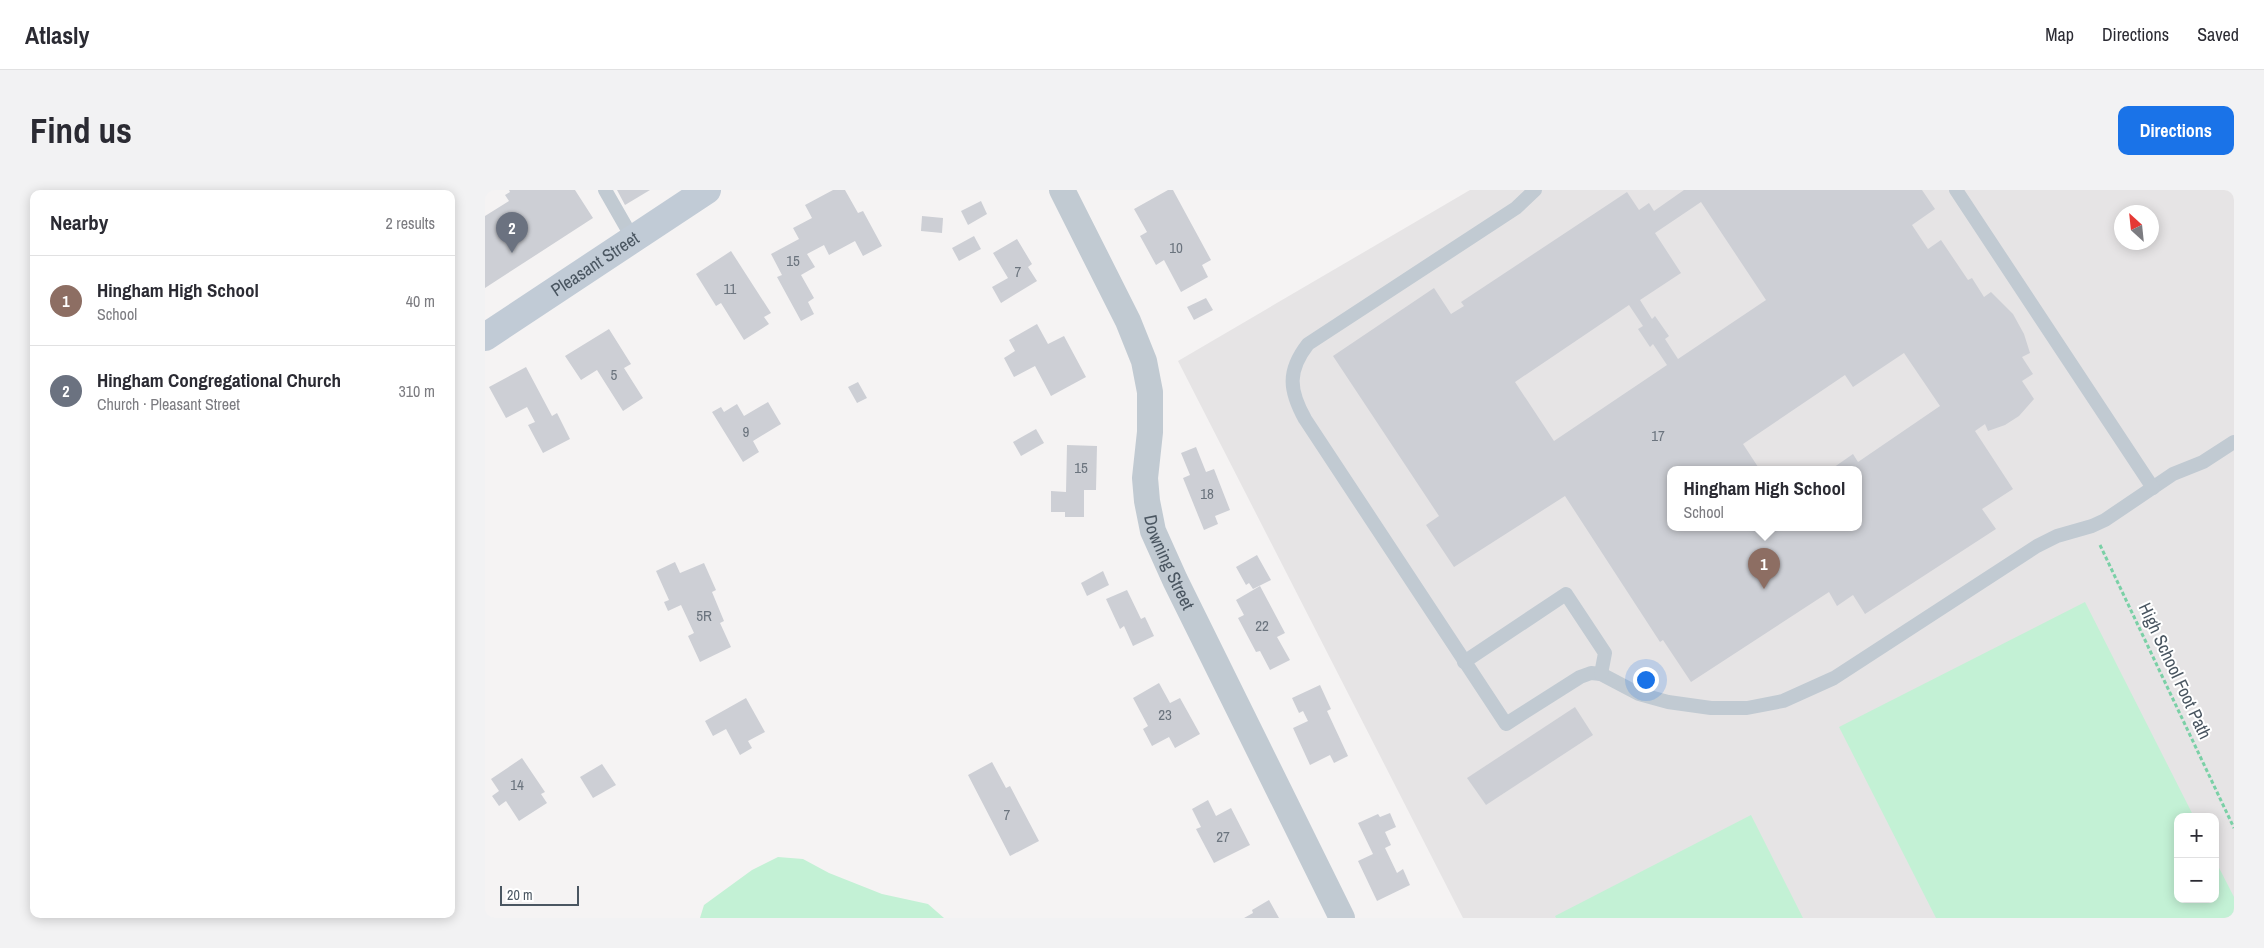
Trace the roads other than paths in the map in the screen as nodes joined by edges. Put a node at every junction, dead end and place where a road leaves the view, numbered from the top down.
1 (605, 190) edge
2 (707, 190) edge
3 (1062, 190) edge
4 (1535, 190) edge
5 (1956, 190) edge
6 (633, 239) junction
7 (485, 337) edge
8 (2234, 442) edge
9 (2153, 488) junction
10 (1464, 662) junction
11 (1601, 674) junction
12 (1342, 918) edge

1 - 6 lane
2 - 6 street, Pleasant Street
3 - 12 street, Downing Street
4 - 10 lane
5 - 9 lane
6 - 7 street, Pleasant Street
8 - 9 lane
9 - 11 lane
10 - 11 lane
10 - 11 lane

